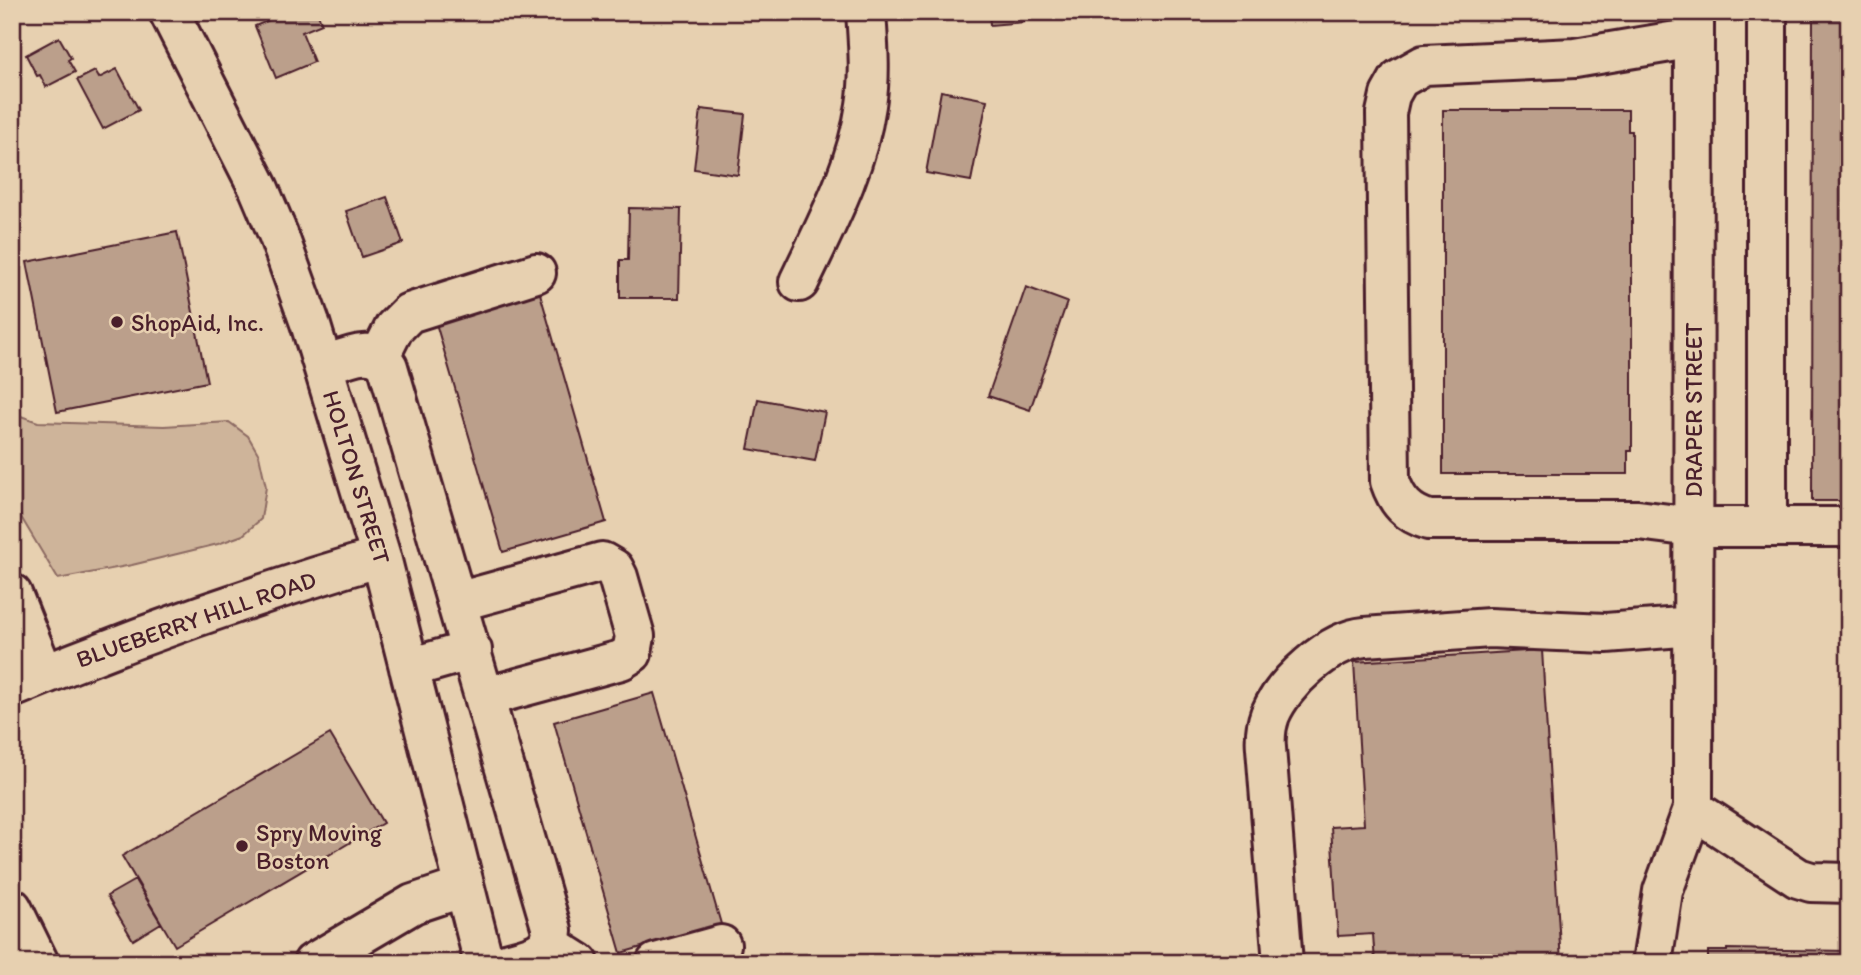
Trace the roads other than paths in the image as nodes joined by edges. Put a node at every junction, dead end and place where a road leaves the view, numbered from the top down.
1 (169, 12) edge
2 (866, 12) edge
3 (1767, 12) edge
4 (1694, 25) edge
5 (536, 273) dead end
6 (799, 282) dead end
7 (380, 356) junction
8 (323, 366) junction
9 (1693, 527) junction
10 (1767, 527) junction
11 (1849, 527) edge
12 (446, 564) junction
13 (385, 569) junction
14 (12, 594) edge
15 (457, 602) junction
16 (1693, 625) junction
17 (472, 650) junction
18 (409, 668) junction
19 (28, 681) edge
20 (485, 697) junction
21 (1693, 808) junction
22 (1849, 883) edge
23 (464, 887) junction
24 (12, 908) edge
25 (721, 945) dead end
26 (564, 953) edge
27 (39, 963) edge
28 (313, 963) edge
29 (484, 963) edge
30 (506, 963) edge
31 (656, 963) edge
32 (1283, 963) edge
33 (1652, 963) edge

1 - 8 street, HOLTON STREET
2 - 6 street
3 - 10 street
4 - 9 street, DRAPER STREET
4 - 9 street
5 - 7 street
7 - 8 street
7 - 12 street
8 - 13 street, HOLTON STREET
9 - 10 street
9 - 16 street, DRAPER STREET
10 - 11 street
12 - 13 street, BLUEBERRY HILL ROAD
12 - 15 street
13 - 18 street, HOLTON STREET
13 - 19 street, BLUEBERRY HILL ROAD
14 - 19 street
15 - 17 street
15 - 20 street
16 - 21 street, DRAPER STREET
16 - 32 street
17 - 18 street
17 - 20 street
18 - 23 street, HOLTON STREET
20 - 26 street
21 - 22 street
21 - 33 street, DRAPER STREET
23 - 28 street
23 - 29 street, HOLTON STREET
24 - 27 street
25 - 31 street
26 - 30 street

